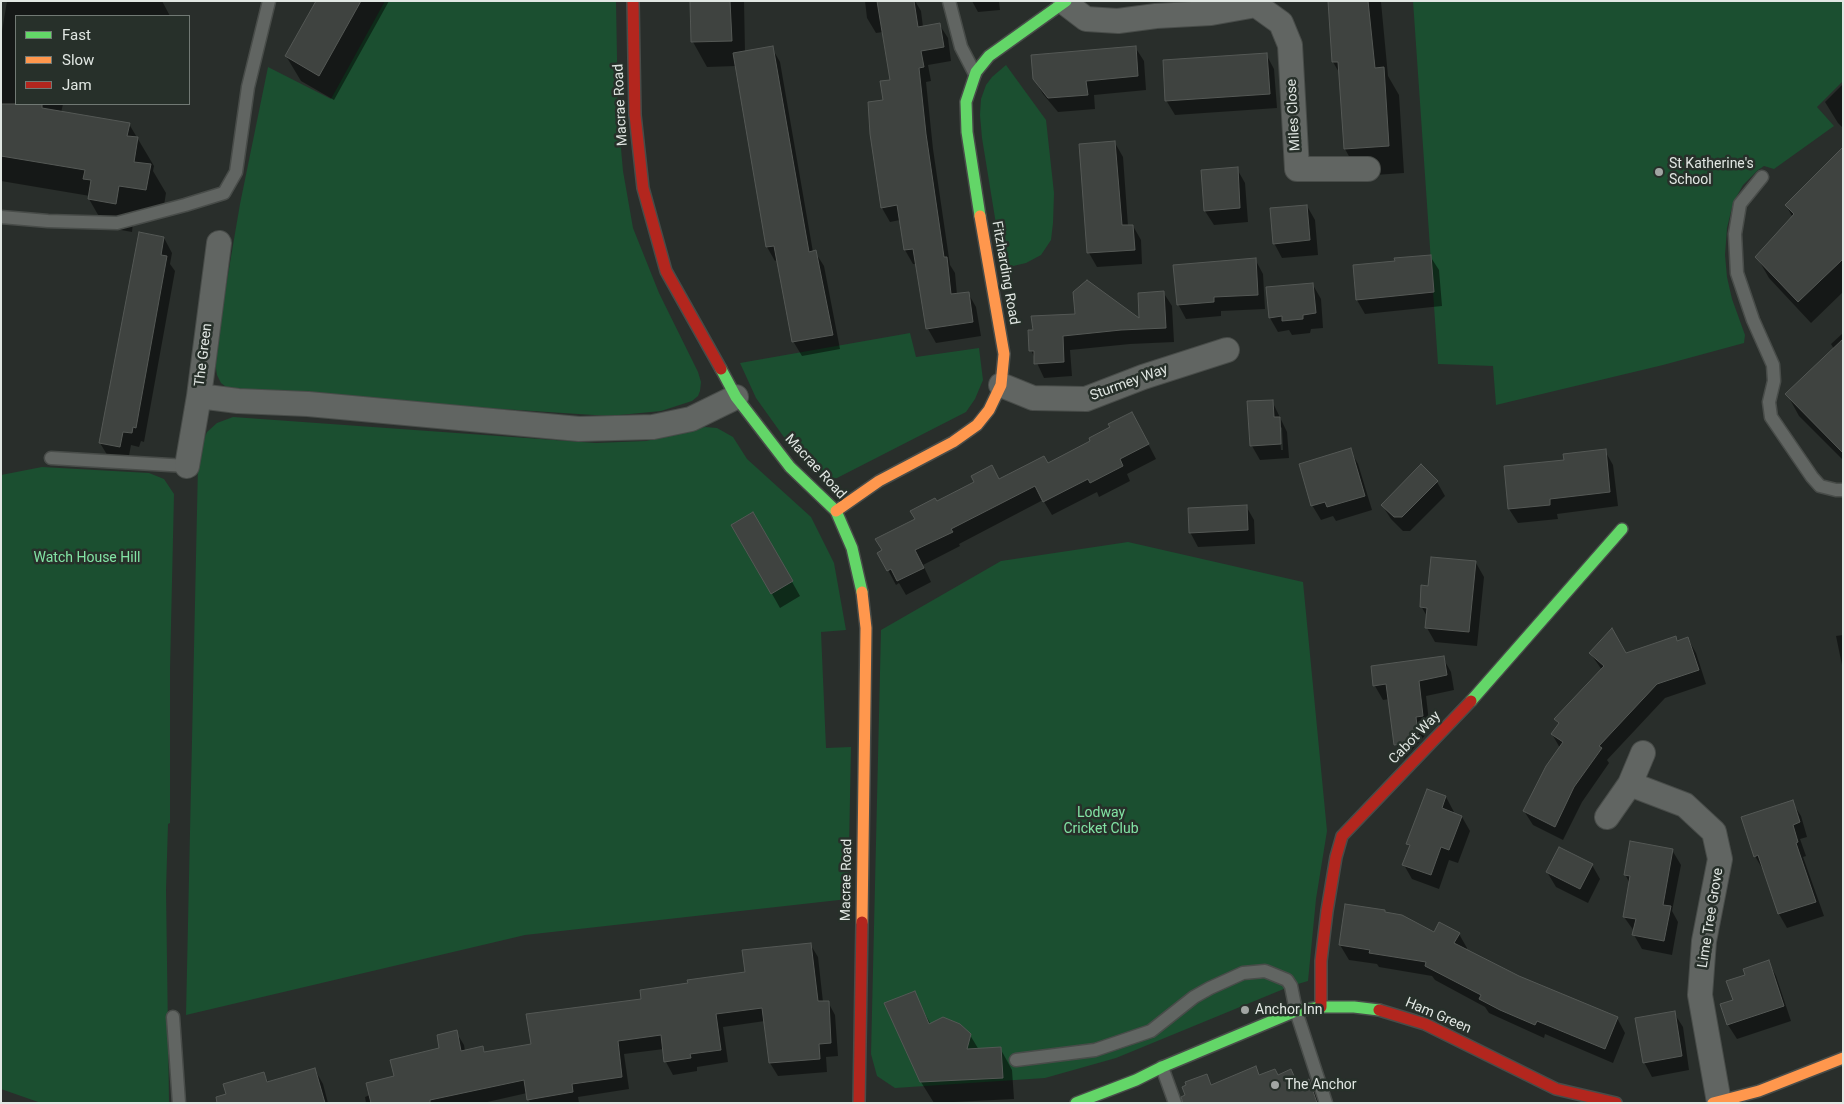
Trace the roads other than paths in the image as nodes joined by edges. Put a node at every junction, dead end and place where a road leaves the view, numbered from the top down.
1 (269, 1) edge
2 (633, 1) edge
3 (948, 1) edge
4 (1066, 2) edge
5 (1257, 3) edge
6 (975, 74) junction
7 (1368, 169) dead end
8 (1762, 177) dead end
9 (1, 217) edge
10 (219, 244) dead end
11 (1227, 350) dead end
12 (1001, 386) junction
13 (199, 396) junction
14 (736, 396) junction
15 (51, 458) dead end
16 (187, 466) joint
17 (1843, 490) edge
18 (836, 511) junction
19 (1622, 528) dead end
20 (1643, 753) dead end
21 (1630, 784) junction
22 (1606, 817) dead end
23 (1320, 1007) junction
24 (1296, 1011) junction
25 (173, 1017) dead end
26 (1843, 1058) edge
27 (1016, 1060) dead end
28 (1162, 1067) junction
29 (1719, 1102) edge
30 (179, 1103) edge
31 (859, 1103) edge
32 (1076, 1103) edge
33 (1175, 1103) edge
34 (1326, 1103) edge
35 (1616, 1103) edge
36 (1713, 1103) edge

1 - 9 lane
2 - 14 street, Macrae Road
3 - 6 lane
4 - 5 street, Miles Close
4 - 6 street, Fitzharding Road
5 - 7 street, Miles Close
6 - 12 street, Fitzharding Road
8 - 17 lane
10 - 13 street, The Green
11 - 12 street, Sturmey Way
12 - 18 street, Fitzharding Road
13 - 14 street
13 - 16 street, The Green
14 - 18 street, Macrae Road
15 - 16 lane
18 - 31 street, Macrae Road
19 - 23 street, Cabot Way
20 - 21 street
21 - 22 street
21 - 29 street, Lime Tree Grove
23 - 24 street, Ham Green
23 - 35 street, Ham Green
24 - 27 lane
24 - 28 street, Ham Green
24 - 34 lane
25 - 30 lane
26 - 29 street
28 - 32 street, Ham Green
28 - 33 lane
29 - 36 street

